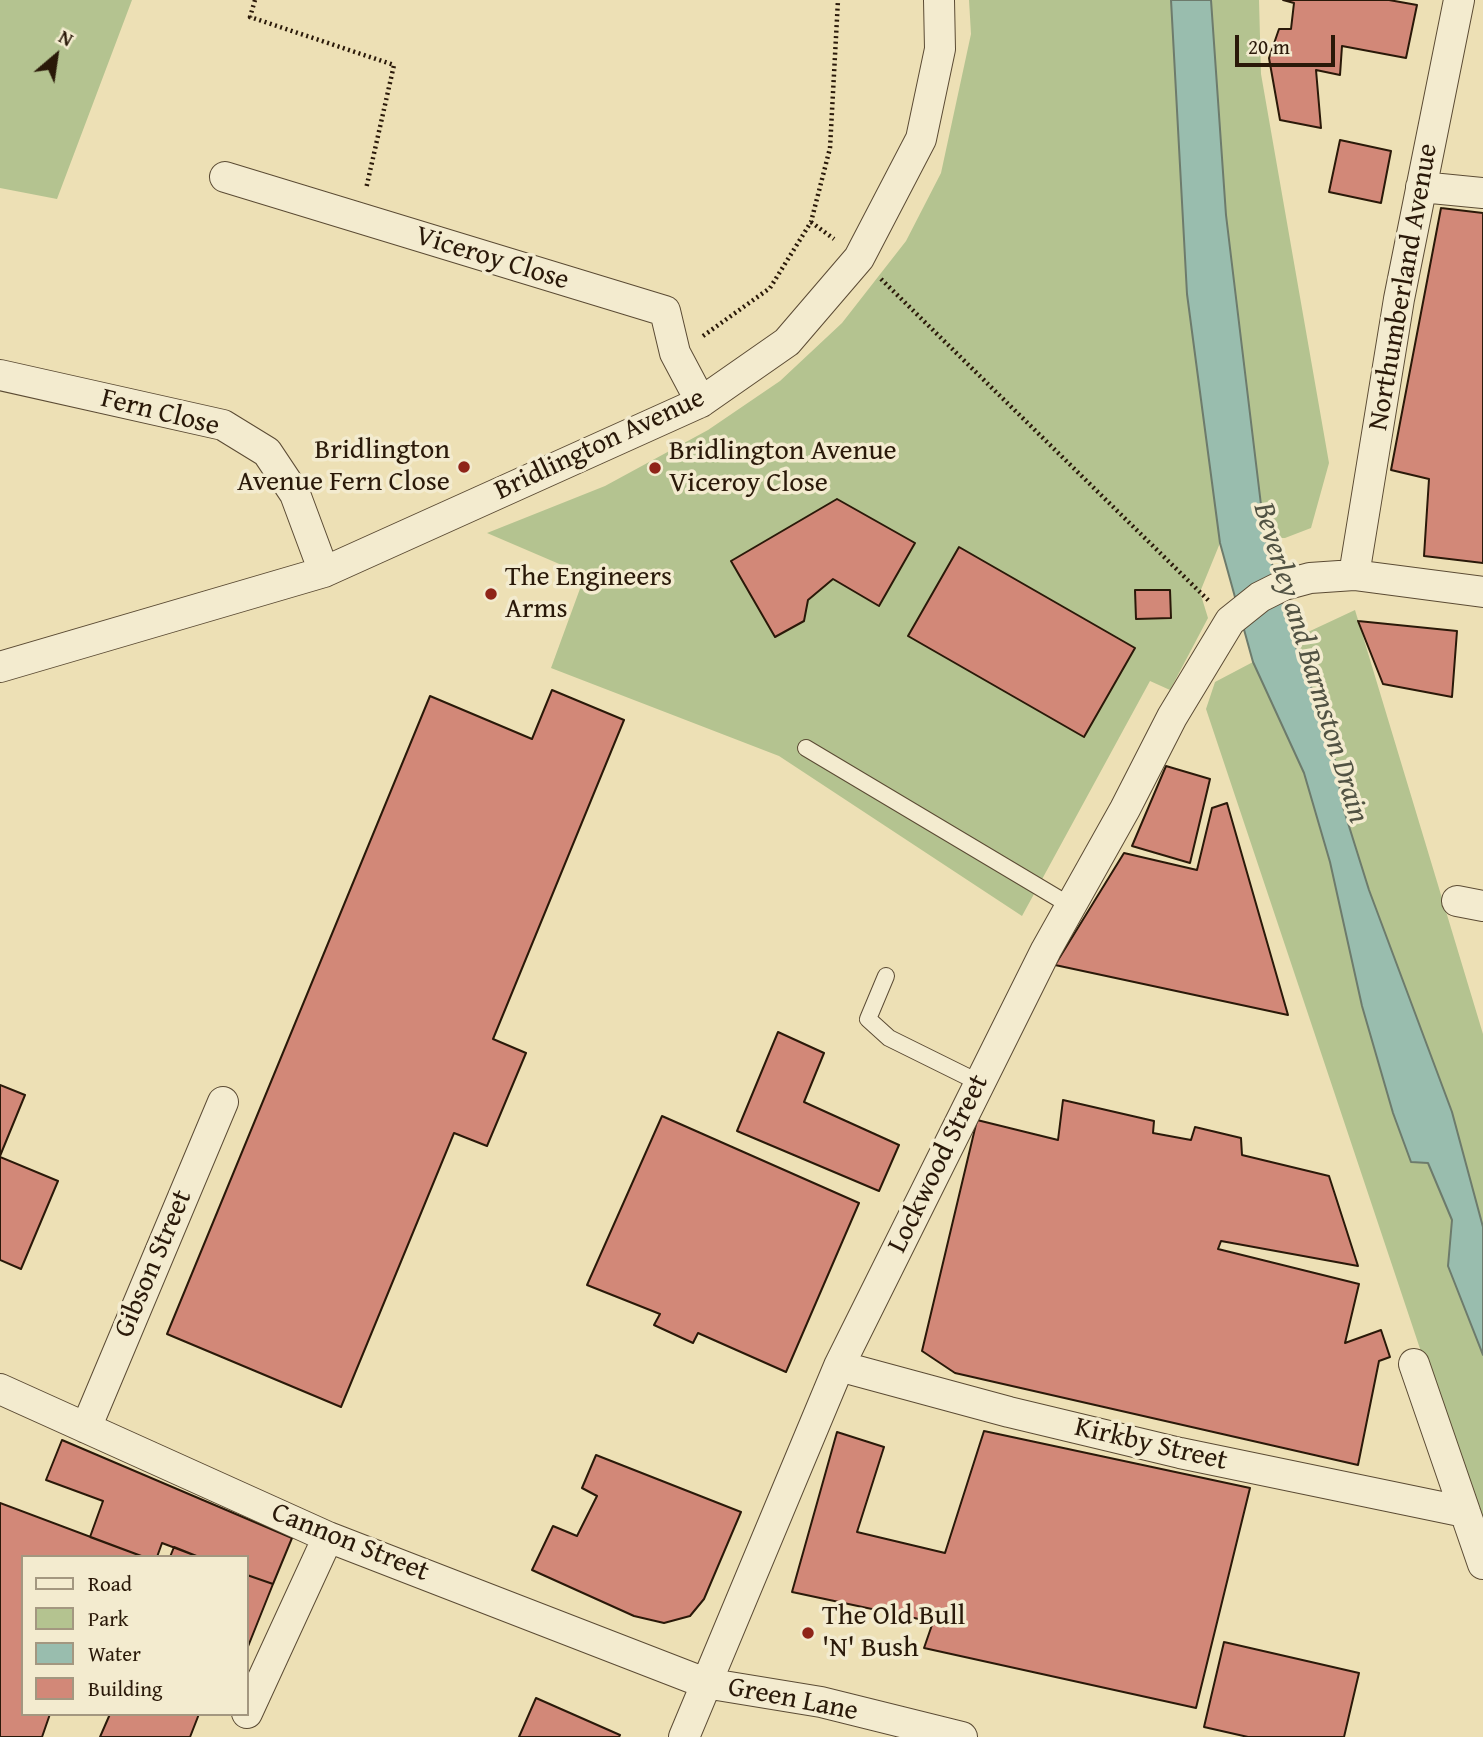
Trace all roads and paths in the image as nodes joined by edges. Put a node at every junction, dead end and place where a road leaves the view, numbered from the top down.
1 (255, 0) edge
2 (838, 0) edge
3 (939, 0) edge
4 (1459, 0) edge
5 (225, 177) dead end
6 (1421, 187) junction
7 (1483, 193) edge
8 (359, 219) junction
9 (859, 258) junction
10 (675, 353) junction
11 (0, 375) edge
12 (701, 402) junction
13 (324, 572) junction
14 (1346, 575) junction
15 (1483, 592) edge
16 (1234, 617) junction
17 (0, 667) edge
18 (806, 748) dead end
19 (1071, 906) junction
20 (886, 976) dead end
21 (980, 1083) junction
22 (223, 1102) dead end
23 (1414, 1364) dead end
24 (839, 1366) junction
25 (0, 1389) edge
26 (86, 1428) junction
27 (1465, 1512) junction
28 (328, 1537) junction
29 (1483, 1564) edge
30 (705, 1683) junction
31 (248, 1710) edge
32 (245, 1716) edge
33 (236, 1737) edge
34 (684, 1737) edge
35 (961, 1737) edge

1 - 8 path
2 - 10 path
3 - 9 street, Bridlington Avenue
4 - 6 street, Northumberland Avenue
5 - 8 street, Viceroy Close
6 - 7 street
6 - 14 street, Northumberland Avenue
8 - 10 street, Viceroy Close
9 - 12 street, Bridlington Avenue
9 - 16 path
10 - 12 street, Viceroy Close
11 - 13 street, Fern Close
12 - 13 street, Bridlington Avenue
13 - 17 street, Bridlington Avenue
14 - 15 street
14 - 16 street
16 - 19 street, Lockwood Street
18 - 19 lane
19 - 21 street, Lockwood Street
20 - 21 lane
21 - 24 street, Lockwood Street
22 - 26 street, Gibson Street
23 - 27 street
24 - 27 street, Kirkby Street
24 - 30 street, Lockwood Street
25 - 26 street, Cannon Street
26 - 28 street, Cannon Street
27 - 29 street
28 - 30 street, Cannon Street
28 - 31 street
30 - 34 street, Lockwood Street
30 - 35 street, Green Lane
32 - 33 street

